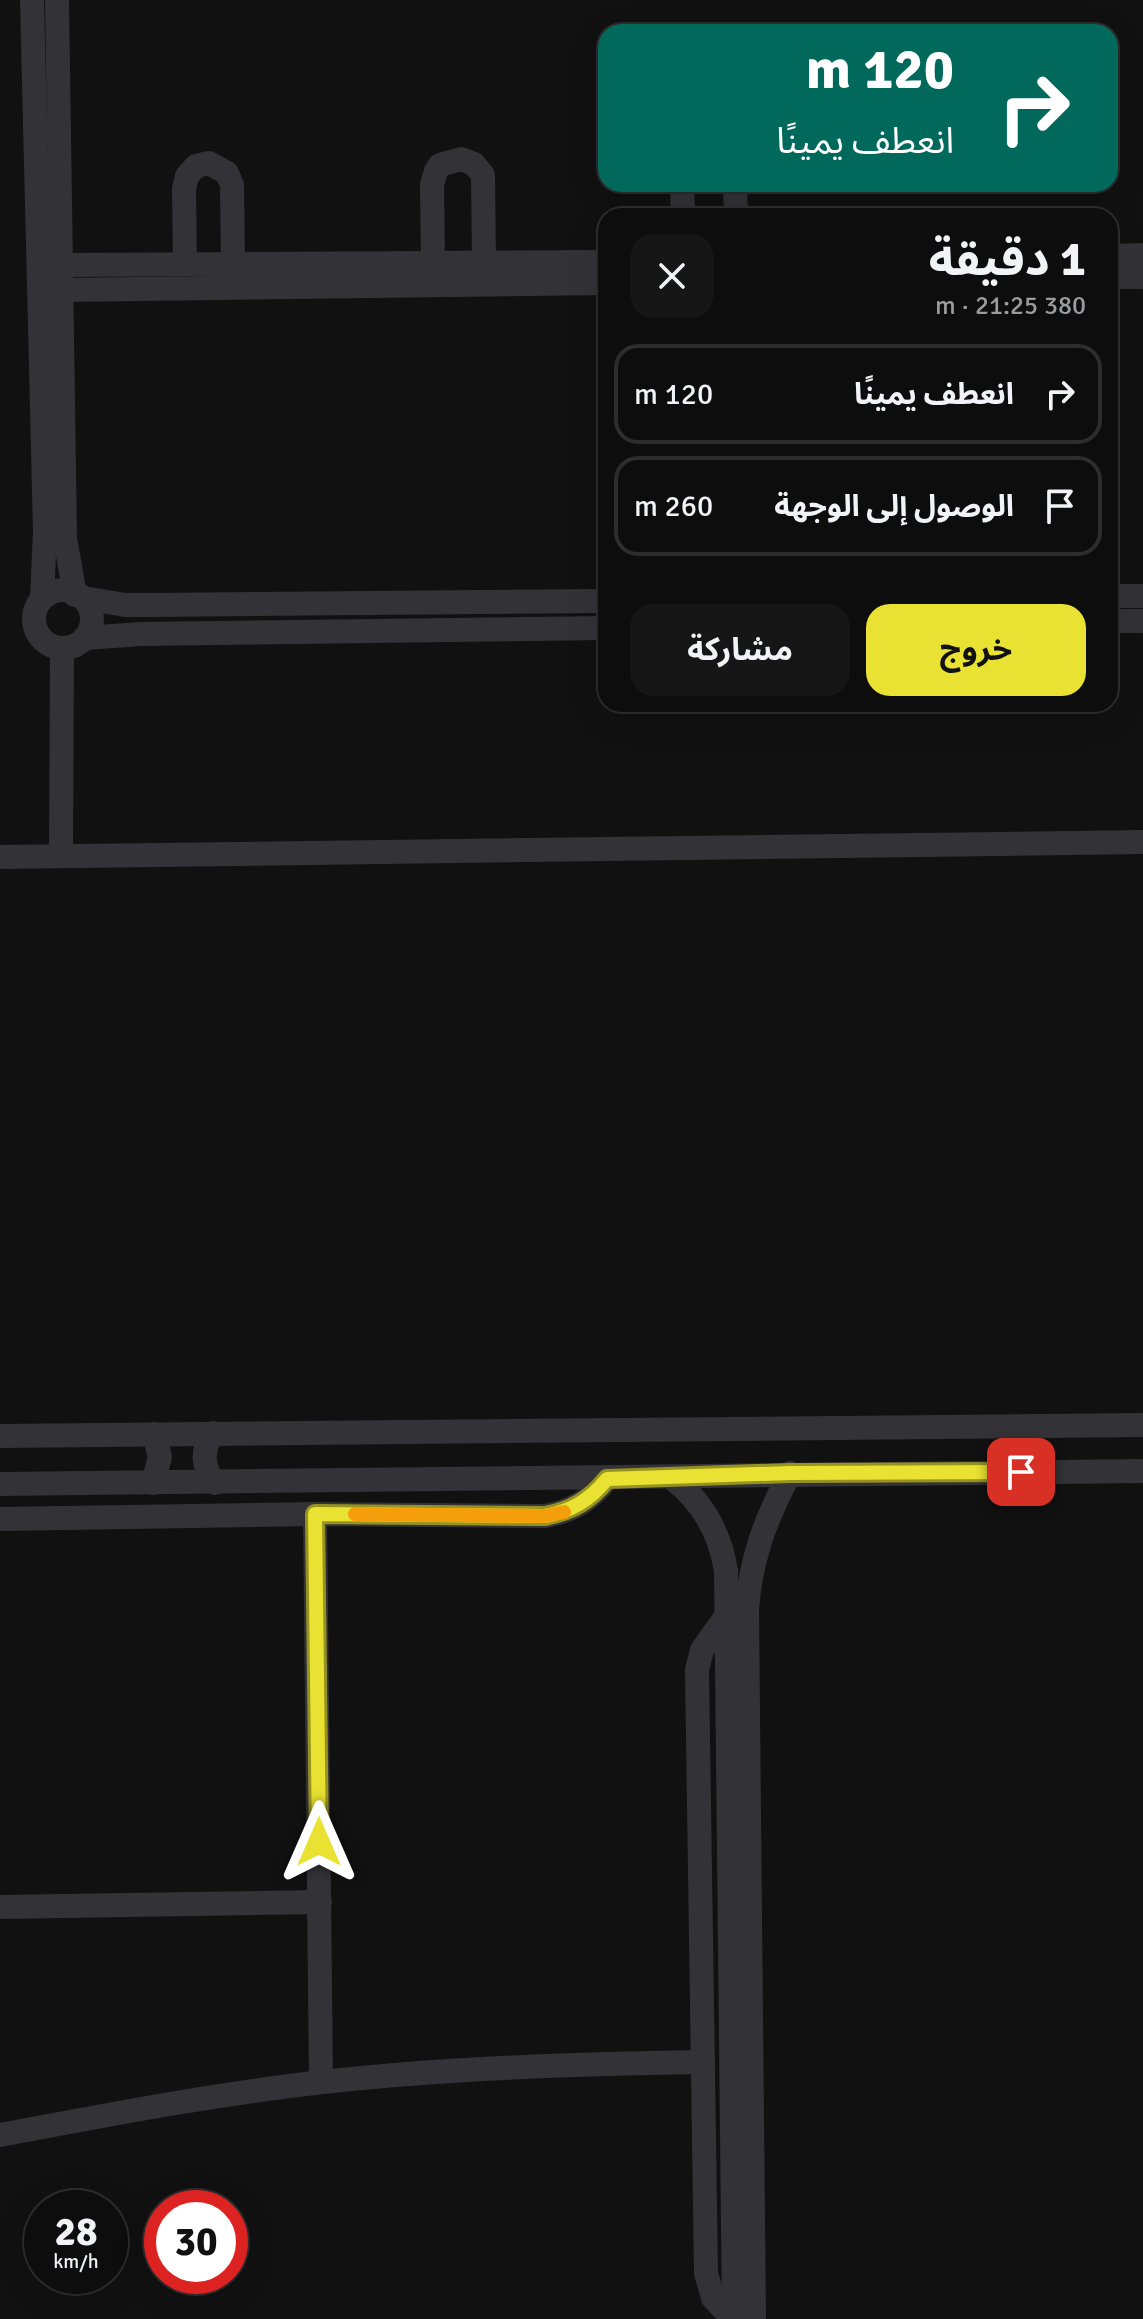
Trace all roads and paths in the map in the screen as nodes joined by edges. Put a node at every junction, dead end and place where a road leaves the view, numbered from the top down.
1 (32, 0) edge
2 (57, 0) edge
3 (1143, 255) edge
4 (1118, 256) edge
5 (433, 262) junction
6 (484, 262) junction
7 (598, 262) edge
8 (185, 264) junction
9 (233, 264) junction
10 (62, 265) junction
11 (1118, 277) edge
12 (1143, 277) edge
13 (598, 283) edge
14 (63, 290) junction
15 (1118, 596) edge
16 (1143, 596) edge
17 (79, 597) junction
18 (42, 598) junction
19 (598, 601) edge
20 (1118, 621) edge
21 (1143, 621) edge
22 (598, 628) edge
23 (85, 638) junction
24 (62, 648) junction
25 (1143, 842) edge
26 (61, 855) junction
27 (0, 857) edge
28 (1143, 1425) edge
29 (213, 1433) junction
30 (154, 1434) junction
31 (0, 1436) edge
32 (1143, 1471) edge
33 (790, 1473) junction
34 (672, 1478) junction
35 (607, 1479) junction
36 (153, 1483) junction
37 (215, 1483) junction
38 (0, 1484) edge
39 (315, 1514) junction
40 (0, 1519) edge
41 (727, 1615) junction
42 (320, 1902) junction
43 (0, 1907) edge
44 (703, 2062) junction
45 (321, 2082) junction
46 (0, 2135) edge
47 (733, 2319) edge
48 (754, 2319) edge

1 - 18 street
2 - 10 street
3 - 4 street
5 - 6 street
5 - 6 street
5 - 9 street
6 - 7 street
8 - 9 street
8 - 9 street
8 - 10 street
10 - 14 street
11 - 12 street
13 - 14 street
14 - 17 street
15 - 16 street
17 - 18 street
17 - 19 street
17 - 23 street
18 - 24 street
20 - 21 street
22 - 23 street
23 - 24 street
24 - 26 street
25 - 26 street
26 - 27 street
28 - 29 street
29 - 30 street
29 - 37 street
30 - 31 street
30 - 36 street
32 - 33 street
33 - 34 street
33 - 48 street
34 - 35 street
34 - 41 street
35 - 37 street
35 - 39 street
36 - 37 street
36 - 38 street
39 - 40 street
39 - 42 street
41 - 44 street
41 - 47 street
42 - 43 street
42 - 45 street
44 - 45 street
44 - 47 street
45 - 46 street

